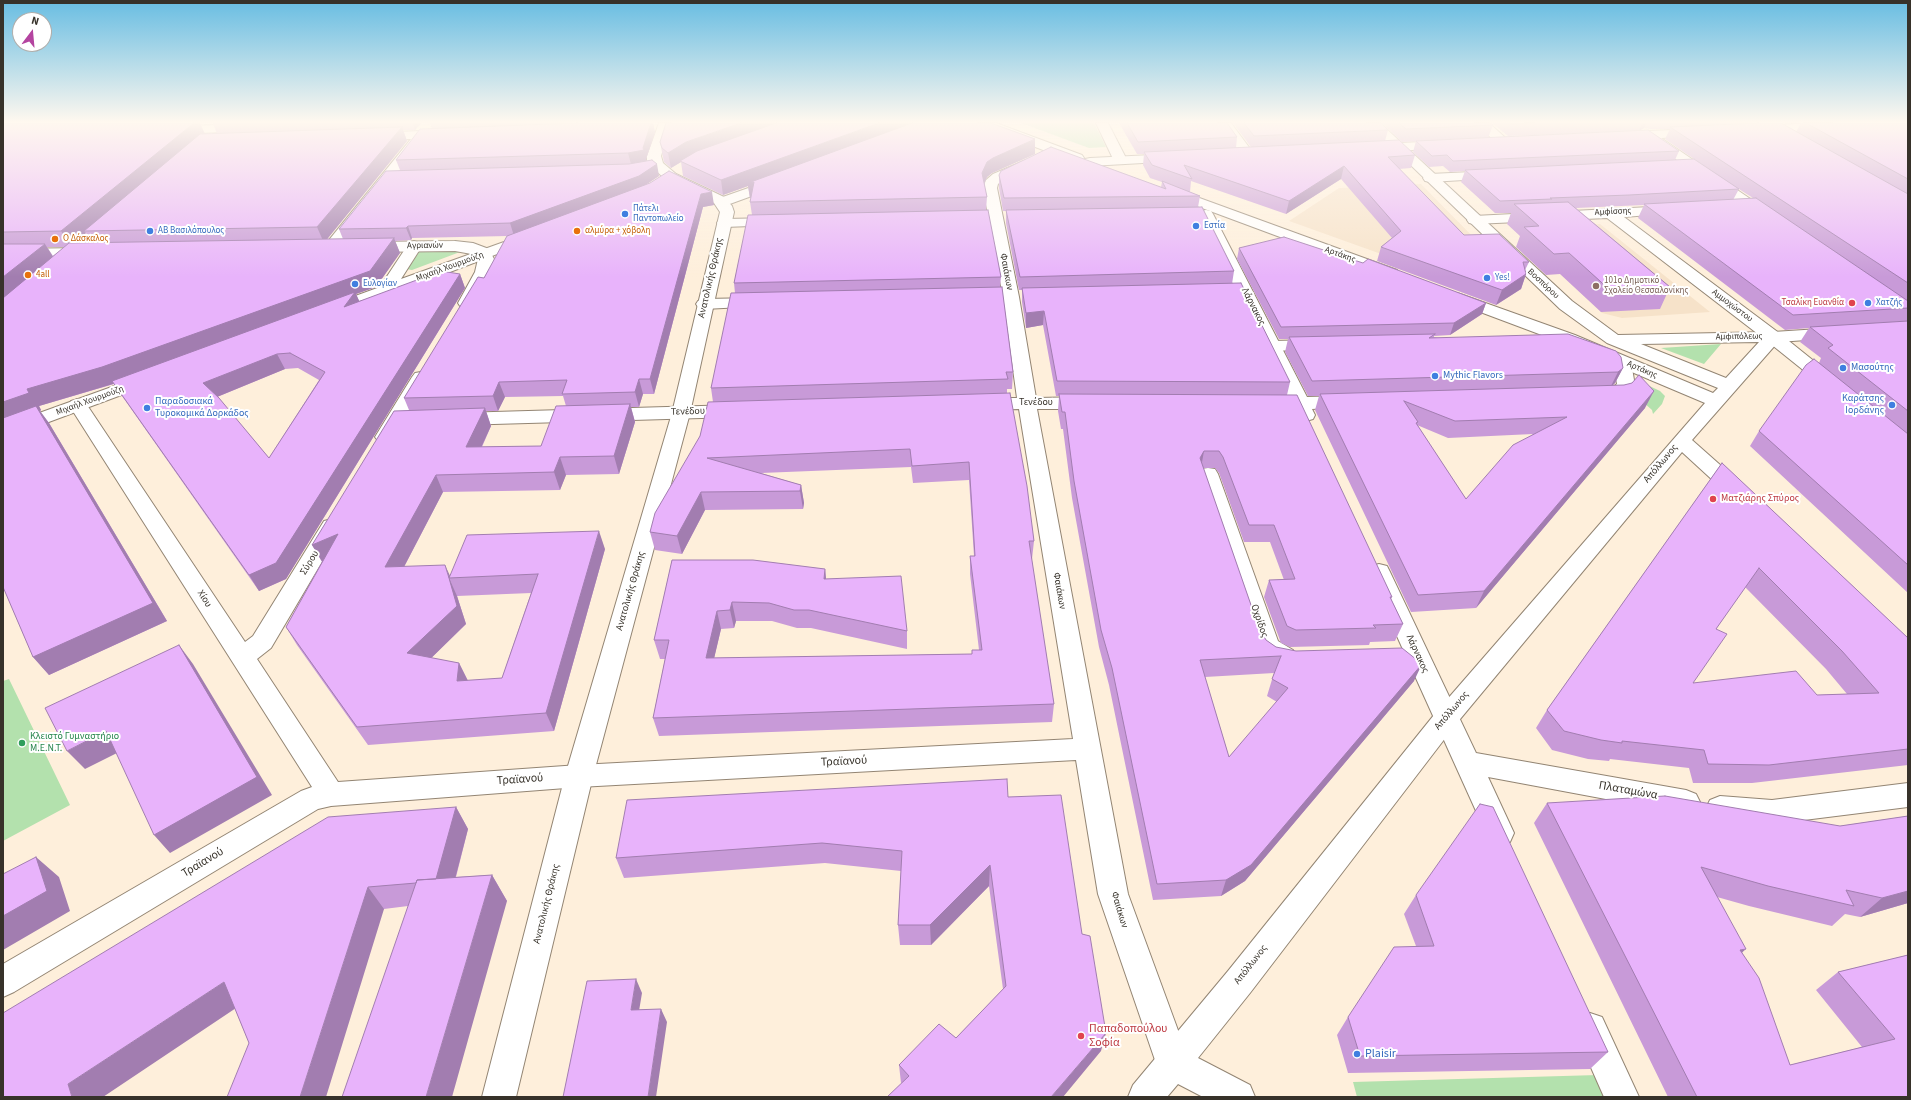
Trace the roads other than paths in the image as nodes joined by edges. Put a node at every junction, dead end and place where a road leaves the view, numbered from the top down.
1 (388, 174) edge
2 (676, 174) joint
3 (1006, 174) edge
4 (1123, 174) edge
5 (1426, 174) edge
6 (1503, 174) edge
7 (1704, 174) edge
8 (402, 176) edge
9 (1127, 176) edge
10 (386, 177) junction
11 (788, 178) edge
12 (1430, 178) junction
13 (657, 187) edge
14 (1156, 187) edge
15 (722, 202) junction
16 (1751, 206) junction
17 (1728, 207) edge
18 (1681, 209) edge
19 (1204, 212) junction
20 (1610, 213) junction
21 (1474, 220) junction
22 (788, 222) edge
23 (724, 223) junction
24 (1777, 223) edge
25 (544, 231) edge
26 (414, 246) junction
27 (314, 248) edge
28 (330, 248) junction
29 (98, 252) edge
30 (3, 254) edge
31 (486, 254) junction
32 (1405, 279) edge
33 (386, 291) junction
34 (1442, 292) edge
35 (775, 303) edge
36 (704, 304) junction
37 (312, 318) edge
38 (455, 321) edge
39 (1852, 332) edge
40 (1772, 337) junction
41 (1569, 339) junction
42 (1613, 339) junction
43 (1522, 340) edge
44 (1335, 344) edge
45 (1272, 346) junction
46 (431, 361) edge
47 (1622, 362) junction
48 (158, 376) edge
49 (1729, 386) junction
50 (1842, 394) edge
51 (1585, 395) edge
52 (1716, 401) junction
53 (1365, 402) edge
54 (1027, 403) junction
55 (1105, 403) edge
56 (964, 404) edge
57 (1254, 404) edge
58 (1301, 404) junction
59 (78, 406) junction
60 (751, 410) edge
61 (680, 413) junction
62 (443, 419) edge
63 (419, 420) edge
64 (395, 421) junction
65 (1314, 432) edge
66 (3, 433) edge
67 (1681, 441) junction
68 (375, 454) edge
69 (1208, 474) dead end
70 (1751, 503) edge
71 (343, 508) edge
72 (1371, 554) edge
73 (1417, 654) junction
74 (1393, 655) edge
75 (241, 656) junction
76 (1306, 657) edge
77 (1447, 718) junction
78 (1087, 749) junction
79 (1467, 762) junction
80 (579, 776) junction
81 (331, 794) junction
82 (1908, 795) edge
83 (1510, 855) edge
84 (3, 981) edge
85 (1582, 1012) edge
86 (1173, 1063) junction
87 (498, 1097) edge
88 (1146, 1097) edge
89 (1238, 1097) edge
90 (1622, 1097) edge

1 - 10 street
2 - 13 street
2 - 15 street
3 - 54 street, Φαιάκων
4 - 9 street
5 - 12 street, Βοσπόρου
6 - 12 street
7 - 16 street
8 - 10 street
10 - 28 street
11 - 15 street
12 - 21 street, Βοσπόρου
14 - 19 street, Αρτάκης
15 - 23 street, Ανατολικής Θράκης
16 - 17 street
16 - 24 street
18 - 20 street, Αμφίσσης
19 - 32 street, Αρτάκης
19 - 45 street, Λάρνακος
20 - 21 street, Αμφίσσης
20 - 40 street, Αμμοχώστου
21 - 42 street, Βοσπόρου
22 - 23 street
23 - 36 street, Ανατολικής Θράκης
25 - 31 street, Μιχαήλ Χουρμούζη
26 - 28 street, Αγριανών
26 - 31 street, Αγριανών
26 - 33 street
27 - 28 street, Αγριανών
29 - 30 street
31 - 33 street, Μιχαήλ Χουρμούζη
31 - 38 street
33 - 37 street, Μιχαήλ Χουρμούζη
34 - 41 street, Αρτάκης
35 - 36 street
36 - 61 street, Ανατολικής Θράκης
39 - 40 street, Αμφιπόλεως
40 - 42 street, Αμφιπόλεως
40 - 49 street, Απόλλωνος
40 - 50 street, Αμμοχώστου
41 - 42 street, Αμφιπόλεως
41 - 43 street, Αμφιπόλεως
41 - 47 street, Αρτάκης
42 - 49 street, Αρτάκης
44 - 45 street
45 - 58 street, Λάρνακος
46 - 64 street
47 - 51 street
47 - 52 street, Αρτάκης
48 - 59 street, Μιχαήλ Χουρμούζη
49 - 52 street, Απόλλωνος
52 - 67 street, Απόλλωνος
53 - 58 street
54 - 55 street, Τενέδου
54 - 56 street, Τενέδου
54 - 78 street, Φαιάκων
57 - 58 street
58 - 65 street, Λάρνακος
59 - 66 street, Μιχαήλ Χουρμούζη
59 - 75 street, Χίου
60 - 61 street, Τενέδου
61 - 62 street, Τενέδου
61 - 80 street, Ανατολικής Θράκης
63 - 64 street
64 - 68 street
67 - 70 street
67 - 77 street, Απόλλωνος
69 - 76 street, Οχρίδος
71 - 75 street, Σύρου
72 - 73 street, Λάρνακος
73 - 74 street
73 - 77 street, Λάρνακος
75 - 81 street, Χίου
77 - 79 street, Λάρνακος
77 - 86 street, Απόλλωνος
78 - 80 street, Τραϊανού
78 - 86 street, Φαιάκων
79 - 82 street, Πλαταμώνα
79 - 83 street, Λάρνακος
80 - 81 street, Τραϊανού
80 - 87 street, Ανατολικής Θράκης
81 - 84 street, Τραϊανού
85 - 90 street
86 - 88 street, Απόλλωνος
86 - 89 street

